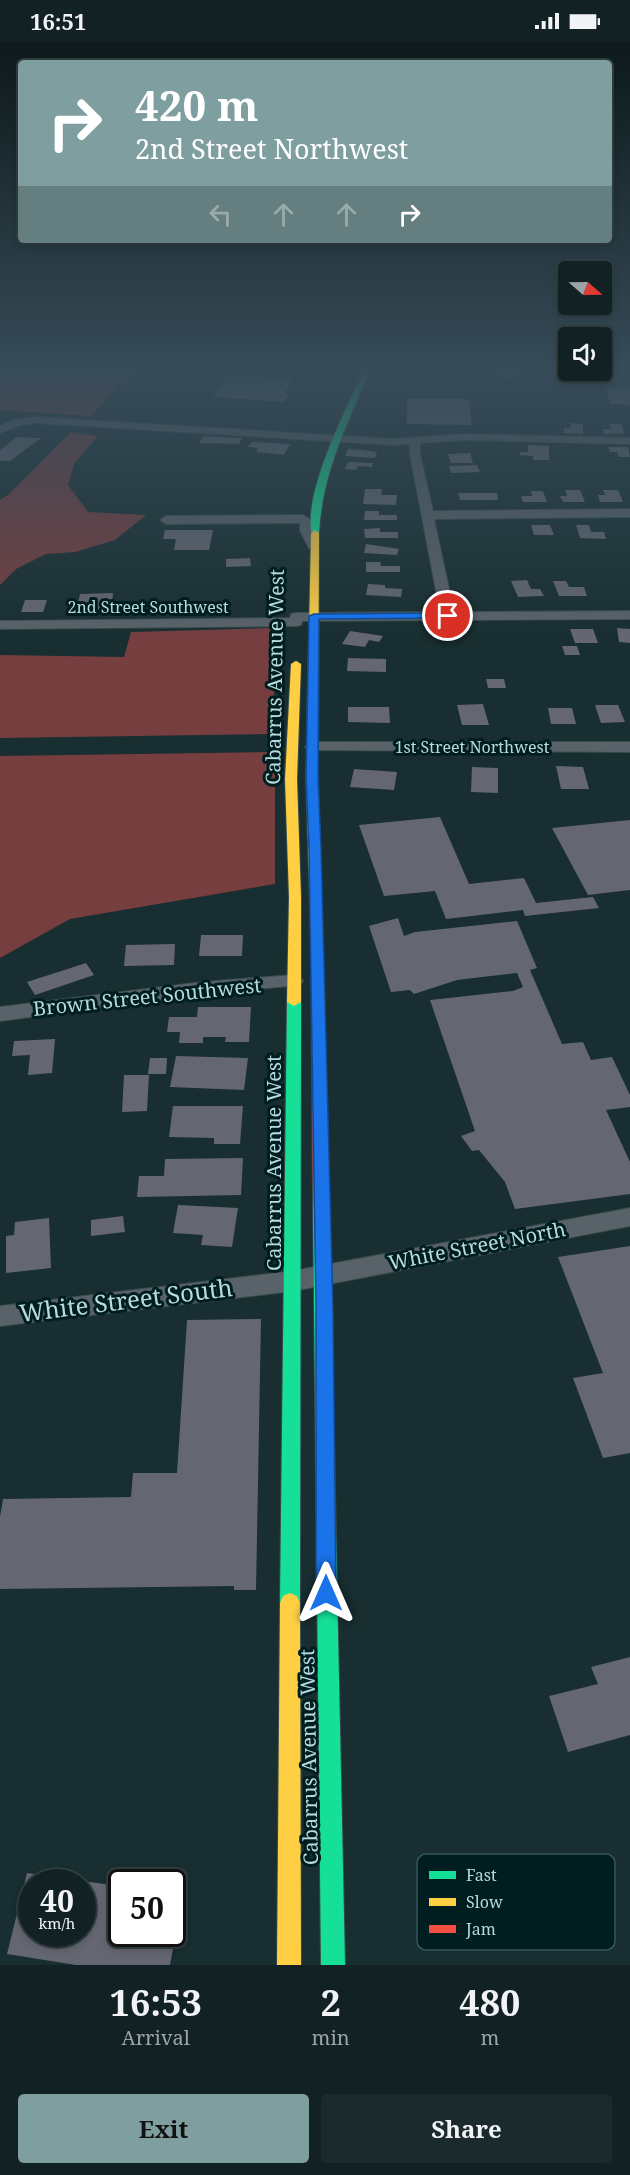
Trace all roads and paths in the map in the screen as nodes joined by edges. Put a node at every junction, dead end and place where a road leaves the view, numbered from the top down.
1 (328, 461) edge
2 (416, 461) edge
3 (301, 504) dead end
4 (630, 513) edge
5 (427, 515) junction
6 (299, 519) junction
7 (166, 520) dead end
8 (297, 545) dead end
9 (313, 545) junction
10 (296, 601) dead end
11 (630, 615) edge
12 (314, 616) junction
13 (448, 616) junction
14 (296, 624) junction
15 (0, 625) edge
16 (296, 653) dead end
17 (313, 747) junction
18 (630, 747) edge
19 (293, 981) junction
20 (0, 1014) edge
21 (630, 1217) edge
22 (324, 1274) junction
23 (293, 1281) junction
24 (0, 1316) edge
25 (289, 1965) edge
26 (333, 1965) edge

1 - 9 main road, Cabarrus Avenue West
2 - 5 street
3 - 6 main road, Cabarrus Avenue West
4 - 5 street
5 - 13 street
6 - 7 street
6 - 8 main road, Cabarrus Avenue West
6 - 9 street
9 - 12 main road, Cabarrus Avenue West
10 - 14 main road, Cabarrus Avenue West
11 - 13 street, 2nd Street Southwest
12 - 13 street, 2nd Street Southwest
12 - 14 street, 2nd Street Southwest
12 - 17 main road, Cabarrus Avenue West
14 - 15 street, 2nd Street Southwest
16 - 19 main road, Cabarrus Avenue West
17 - 18 street, 1st Street Northwest
17 - 22 main road, Cabarrus Avenue West
19 - 20 street, Brown Street Southwest
19 - 23 main road, Cabarrus Avenue West
21 - 22 street, White Street North
22 - 23 street, White Street South
22 - 26 main road, Cabarrus Avenue West
23 - 24 street, White Street South
23 - 25 main road, Cabarrus Avenue West

